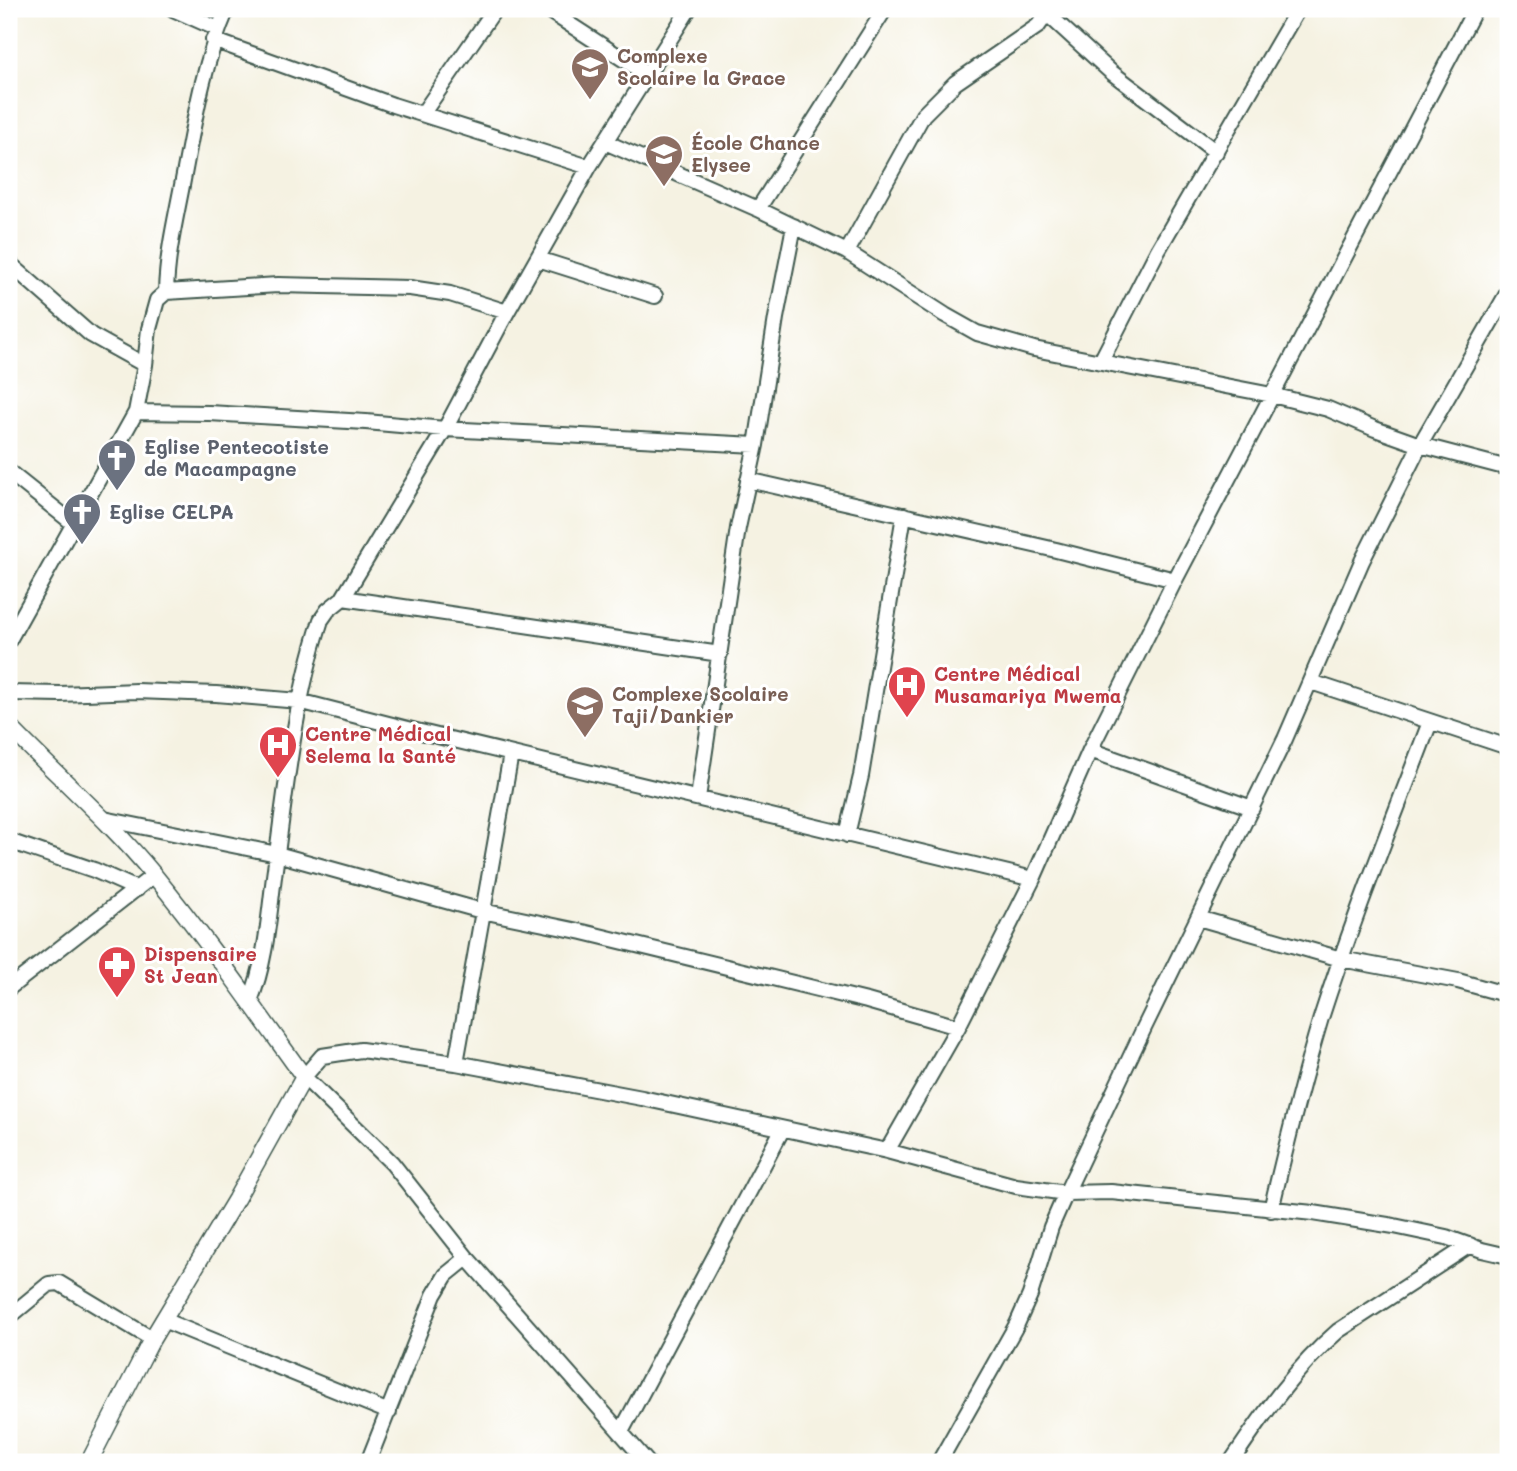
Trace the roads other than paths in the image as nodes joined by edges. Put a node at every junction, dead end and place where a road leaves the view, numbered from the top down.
1 (173, 9) edge
2 (227, 9) edge
3 (495, 9) edge
4 (546, 9) edge
5 (689, 9) edge
6 (885, 9) edge
7 (1298, 9) edge
8 (1475, 9) edge
9 (1047, 10) edge
10 (216, 34) junction
11 (646, 74) junction
12 (423, 113) junction
13 (605, 142) junction
14 (1216, 152) junction
15 (589, 167) junction
16 (758, 209) junction
17 (794, 226) junction
18 (847, 252) junction
19 (538, 259) junction
20 (9, 263) edge
21 (166, 292) junction
22 (1508, 292) edge
23 (655, 296) dead end
24 (507, 312) junction
25 (1101, 361) junction
26 (145, 365) junction
27 (1272, 395) junction
28 (136, 412) junction
29 (445, 429) junction
30 (755, 445) junction
31 (1420, 445) junction
32 (1508, 468) edge
33 (9, 472) edge
34 (748, 481) junction
35 (904, 515) junction
36 (74, 524) junction
37 (1175, 580) junction
38 (343, 598) junction
39 (9, 640) edge
40 (720, 654) junction
41 (1311, 682) junction
42 (9, 693) edge
43 (299, 701) junction
44 (1430, 722) junction
45 (9, 726) edge
46 (1507, 743) edge
47 (1090, 750) junction
48 (511, 754) junction
49 (698, 798) junction
50 (1252, 808) junction
51 (104, 819) junction
52 (847, 835) junction
53 (9, 841) edge
54 (277, 854) junction
55 (154, 875) junction
56 (1033, 880) junction
57 (137, 889) junction
58 (482, 911) junction
59 (1198, 918) junction
60 (1341, 959) junction
61 (9, 988) edge
62 (1508, 995) edge
63 (250, 1001) junction
64 (958, 1027) junction
65 (456, 1063) junction
66 (304, 1077) junction
67 (782, 1130) junction
68 (887, 1151) junction
69 (1066, 1193) junction
70 (1271, 1210) junction
71 (1470, 1245) junction
72 (1508, 1256) edge
73 (467, 1258) junction
74 (9, 1317) edge
75 (163, 1320) junction
76 (152, 1339) junction
77 (389, 1412) junction
78 (621, 1432) junction
79 (89, 1462) edge
80 (368, 1462) edge
81 (647, 1462) edge
82 (940, 1462) edge
83 (1231, 1462) edge

1 - 10 street
2 - 10 street
3 - 12 street
4 - 11 street
5 - 11 street
6 - 16 street
7 - 14 street
8 - 27 street
9 - 14 street
9 - 18 street
10 - 12 street
10 - 21 street
11 - 13 street
12 - 15 street
13 - 15 street
13 - 16 street
14 - 25 street
15 - 19 street
16 - 17 street
17 - 18 street
17 - 30 street
18 - 25 street
19 - 23 street
19 - 24 street
20 - 26 street
21 - 24 street
21 - 26 street
22 - 31 street
24 - 29 street
25 - 27 street
26 - 28 street
27 - 31 street
27 - 37 street
28 - 29 street
28 - 36 street
29 - 30 street
29 - 38 street
30 - 34 street
31 - 32 street
31 - 41 street
33 - 36 street
34 - 35 street
34 - 40 street
35 - 37 street
35 - 52 street
36 - 39 street
37 - 47 street
38 - 40 street
38 - 43 street
40 - 49 street
41 - 44 street
41 - 50 street
42 - 43 street
43 - 48 street
43 - 54 street
44 - 46 street
44 - 60 street
45 - 51 street
47 - 50 street
47 - 56 street
48 - 49 street
48 - 58 street
49 - 52 street
50 - 59 street
51 - 54 street
51 - 55 street
52 - 56 street
53 - 57 street
54 - 58 street
54 - 63 street
55 - 57 street
55 - 63 street
56 - 64 street
57 - 61 street
58 - 64 street
58 - 65 street
59 - 60 street
59 - 69 street
60 - 62 street
60 - 70 street
63 - 66 street
64 - 68 street
65 - 66 street
65 - 67 street
66 - 73 street
66 - 75 street
67 - 68 street
67 - 78 street
68 - 69 street
69 - 70 street
69 - 82 street
70 - 71 street
71 - 72 street
71 - 83 street
73 - 77 street
73 - 78 street
74 - 76 street
75 - 76 street
75 - 77 street
76 - 79 street
77 - 80 street
78 - 81 street

